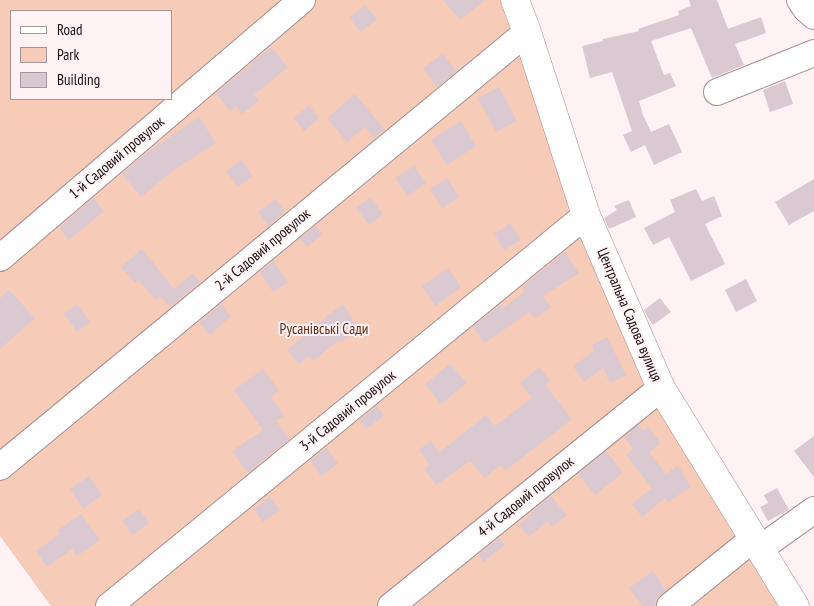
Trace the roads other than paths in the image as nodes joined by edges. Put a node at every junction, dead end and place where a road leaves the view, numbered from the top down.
1 (302, 0) edge
2 (515, 0) edge
3 (800, 0) edge
4 (814, 16) edge
5 (527, 32) junction
6 (814, 54) edge
7 (717, 92) dead end
8 (586, 215) junction
9 (0, 258) edge
10 (661, 388) junction
11 (0, 468) edge
12 (814, 510) edge
13 (757, 544) junction
14 (109, 606) edge
15 (390, 606) edge
16 (670, 606) edge
17 (795, 606) edge

1 - 9 street, 1-й Садовий провулок
2 - 5 main road, Центральна Садова вулиця
3 - 4 street
5 - 8 main road, Центральна Садова вулиця
5 - 11 street, 2-й Садовий провулок
6 - 7 street
8 - 10 main road, Центральна Садова вулиця
8 - 14 street, 3-й Садовий провулок
10 - 13 main road, Центральна Садова вулиця
10 - 15 street, 4-й Садовий провулок
12 - 13 street
13 - 16 street
13 - 17 main road, Центральна Садова вулиця

